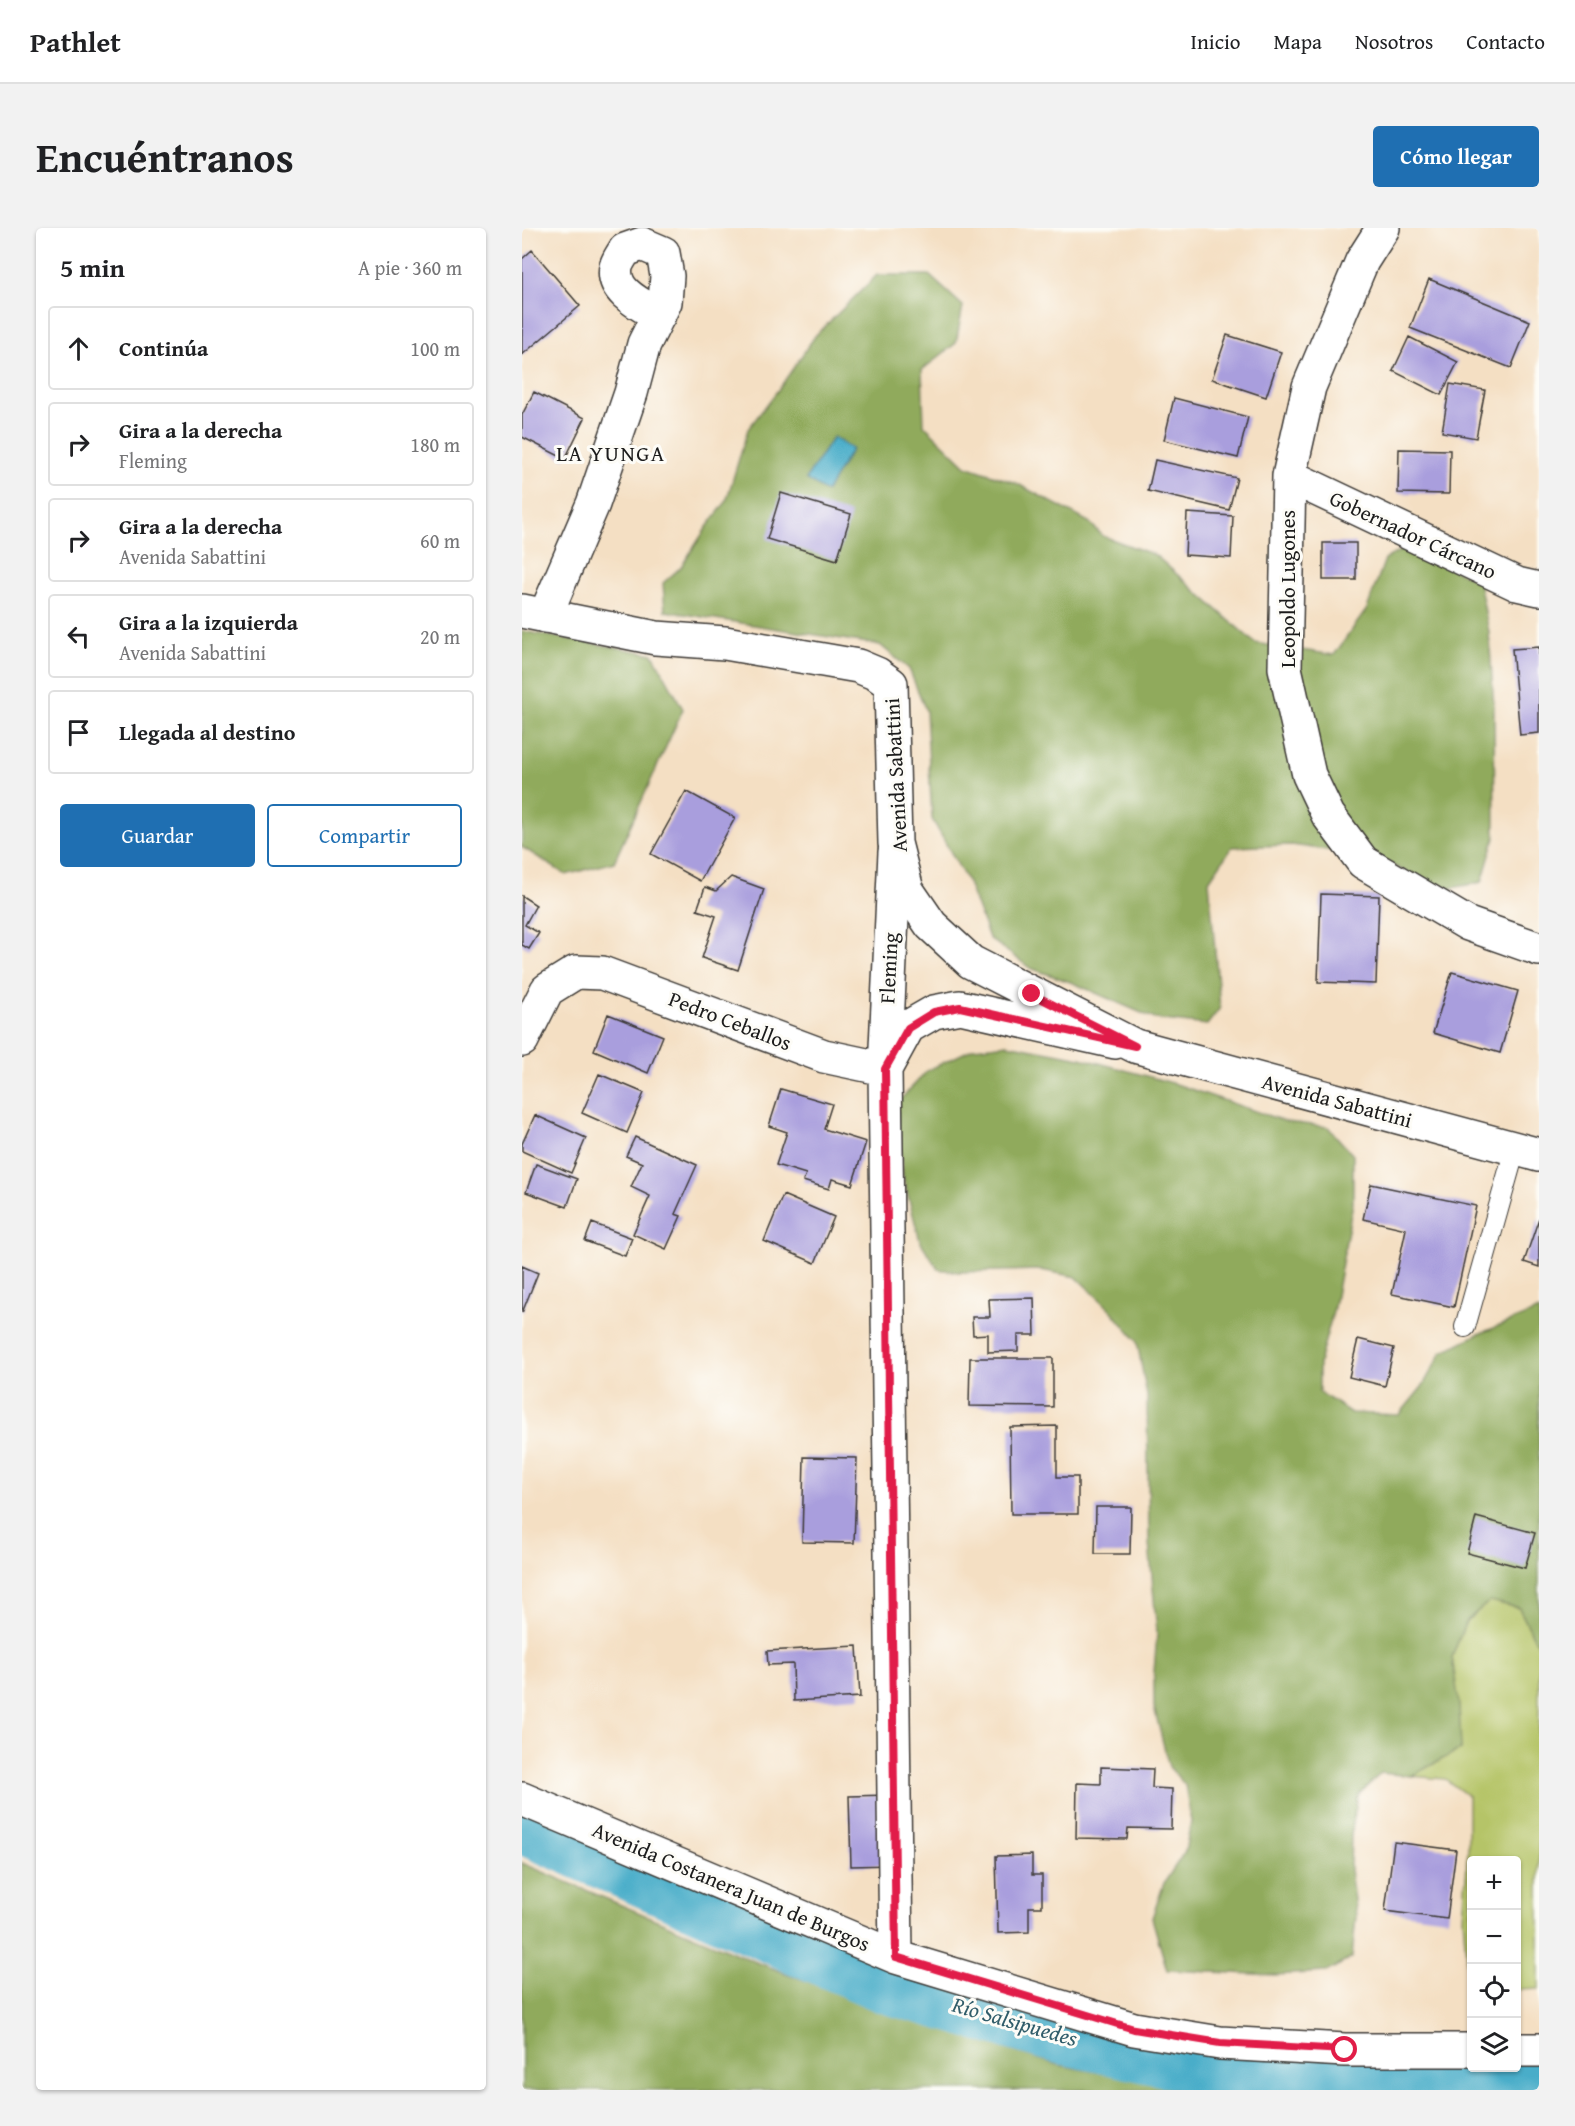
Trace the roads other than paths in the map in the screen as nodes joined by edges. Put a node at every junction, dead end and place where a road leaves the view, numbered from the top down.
1 (1383, 228) edge
2 (659, 315) dead end
3 (1289, 476) junction
4 (1539, 589) edge
5 (533, 614) edge
6 (895, 843) junction
7 (1539, 949) edge
8 (522, 1040) edge
9 (1135, 1046) junction
10 (885, 1069) junction
11 (1527, 1152) edge
12 (1465, 1327) dead end
13 (522, 1799) edge
14 (896, 1957) junction
15 (1467, 2050) edge
16 (1521, 2050) edge
17 (1539, 2050) edge

1 - 3 street, Leopoldo Lugones
2 - 5 street
3 - 4 street, Gobernador Cárcano
3 - 7 street, Leopoldo Lugones
5 - 6 street, Avenida Sabattini
6 - 9 street, Avenida Sabattini
6 - 10 street, Fleming
8 - 10 street, Pedro Ceballos
9 - 10 street, Avenida Sabattini
9 - 11 street, Avenida Sabattini
10 - 14 street, Fleming
11 - 12 lane
13 - 14 street, Avenida Costanera Juan de Burgos
14 - 15 street, Avenida Costanera Juan de Burgos
16 - 17 street

